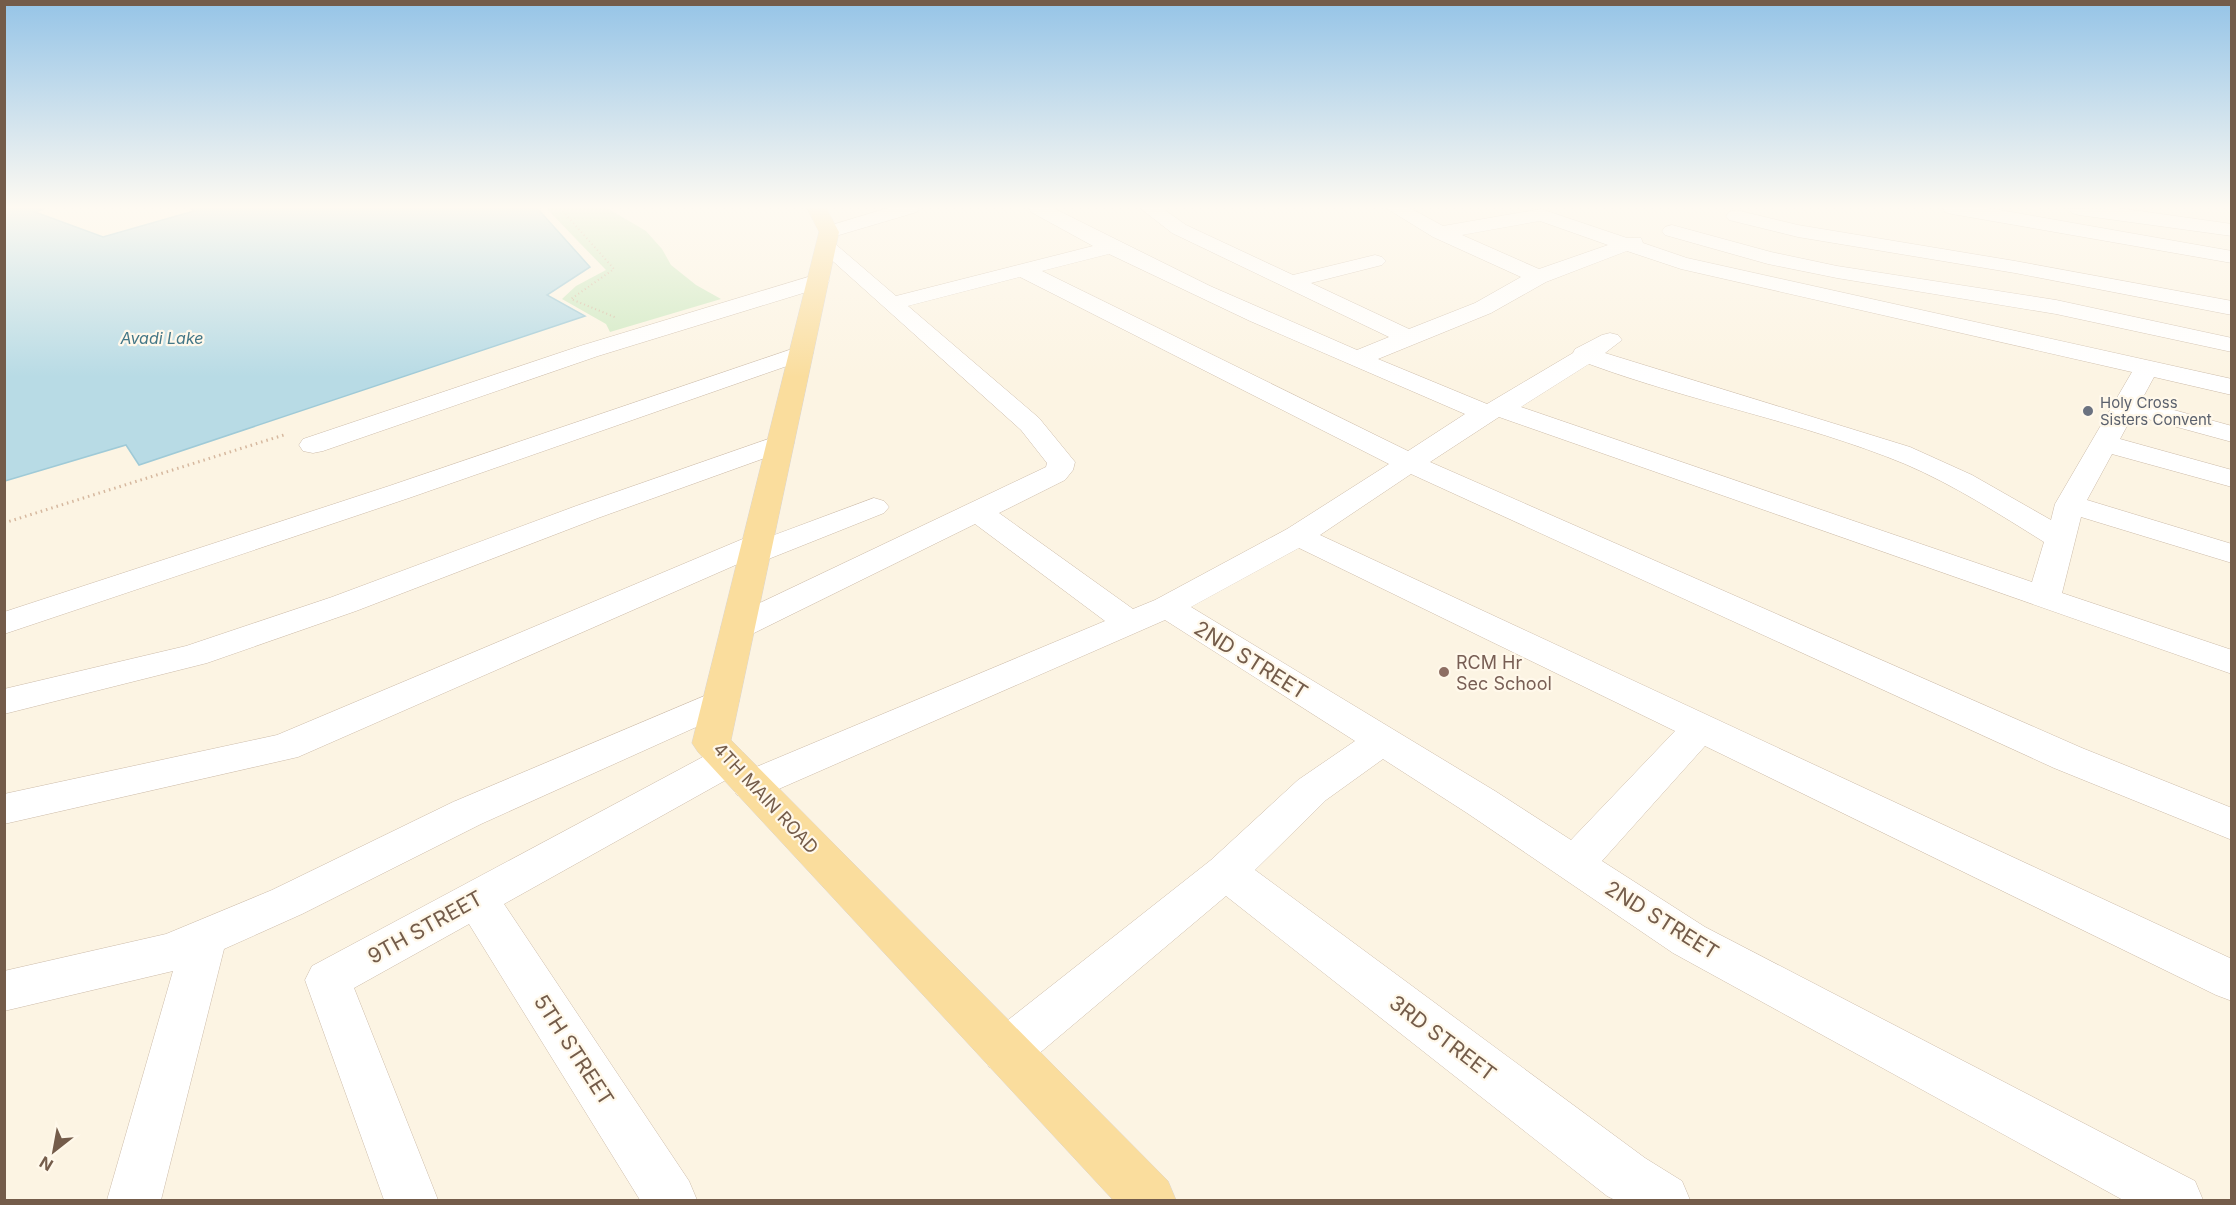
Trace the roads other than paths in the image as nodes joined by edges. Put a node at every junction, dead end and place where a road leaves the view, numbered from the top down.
1 (820, 264) edge
2 (857, 264) edge
3 (1045, 264) edge
4 (1144, 264) edge
5 (1253, 264) edge
6 (1362, 264) edge
7 (1510, 264) edge
8 (1573, 264) edge
9 (1687, 264) edge
10 (1799, 264) edge
11 (1998, 264) edge
12 (2094, 264) edge
13 (1022, 270) junction
14 (1538, 277) junction
15 (818, 281) junction
16 (1291, 282) junction
17 (2232, 291) edge
18 (894, 303) junction
19 (2232, 308) edge
20 (1407, 337) junction
21 (2232, 345) edge
22 (801, 353) junction
23 (1356, 359) junction
24 (2147, 367) junction
25 (2232, 387) edge
26 (2125, 405) junction
27 (1492, 411) junction
28 (2232, 434) edge
29 (303, 438) road end
30 (780, 443) junction
31 (2104, 443) junction
32 (1407, 462) junction
33 (2232, 479) edge
34 (2070, 504) junction
35 (874, 507) dead end
36 (977, 511) junction
37 (1298, 536) junction
38 (2059, 538) junction
39 (756, 549) junction
40 (2232, 554) edge
41 (2044, 599) junction
42 (1149, 615) junction
43 (4, 624) edge
44 (738, 627) junction
45 (2232, 663) edge
46 (721, 701) junction
47 (4, 702) edge
48 (1701, 727) junction
49 (1382, 741) junction
50 (739, 773) junction
51 (4, 809) edge
52 (2232, 825) edge
53 (1574, 864) junction
54 (1226, 872) junction
55 (477, 899) junction
56 (205, 938) junction
57 (2232, 981) edge
58 (4, 991) edge
59 (1005, 1050) junction
60 (134, 1200) edge
61 (411, 1200) edge
62 (670, 1200) edge
63 (1149, 1200) edge
64 (1663, 1200) edge
65 (2175, 1200) edge

1 - 15 main road, 4TH MAIN ROAD
2 - 18 street
3 - 13 street
4 - 23 street
5 - 16 street
6 - 16 street
7 - 14 street
8 - 14 street
9 - 24 street
10 - 21 street
11 - 19 street
12 - 17 street
13 - 18 street
13 - 32 street
14 - 20 street
15 - 22 main road, 4TH MAIN ROAD
15 - 29 street
16 - 20 street
18 - 36 street
20 - 23 street
22 - 30 main road, 4TH MAIN ROAD
22 - 43 street
23 - 27 street
24 - 25 street
24 - 26 street
26 - 28 street
26 - 31 street
27 - 32 street, 9TH STREET
27 - 38 street, 9TH STREET
27 - 41 street
30 - 39 main road, 4TH MAIN ROAD
30 - 47 street
31 - 33 street
31 - 34 street
32 - 37 street, 9TH STREET
32 - 52 street
34 - 38 street
34 - 40 street
35 - 39 street
36 - 42 street, 2ND STREET
36 - 44 street
37 - 42 street, 9TH STREET
37 - 48 street
38 - 41 street
39 - 44 main road, 4TH MAIN ROAD
39 - 51 street
41 - 45 street
42 - 49 street, 2ND STREET
42 - 50 street, 9TH STREET
44 - 46 main road, 4TH MAIN ROAD
46 - 50 main road, 4TH MAIN ROAD
46 - 56 street
48 - 53 street
48 - 57 street
49 - 53 street, 2ND STREET
49 - 54 street
50 - 55 street, 9TH STREET
50 - 59 main road, 4TH MAIN ROAD
53 - 65 street, 2ND STREET
54 - 59 street
54 - 64 street, 3RD STREET
55 - 61 street, 9TH STREET
55 - 62 street, 5TH STREET
56 - 58 street
56 - 60 street
59 - 63 main road, 4TH MAIN ROAD

